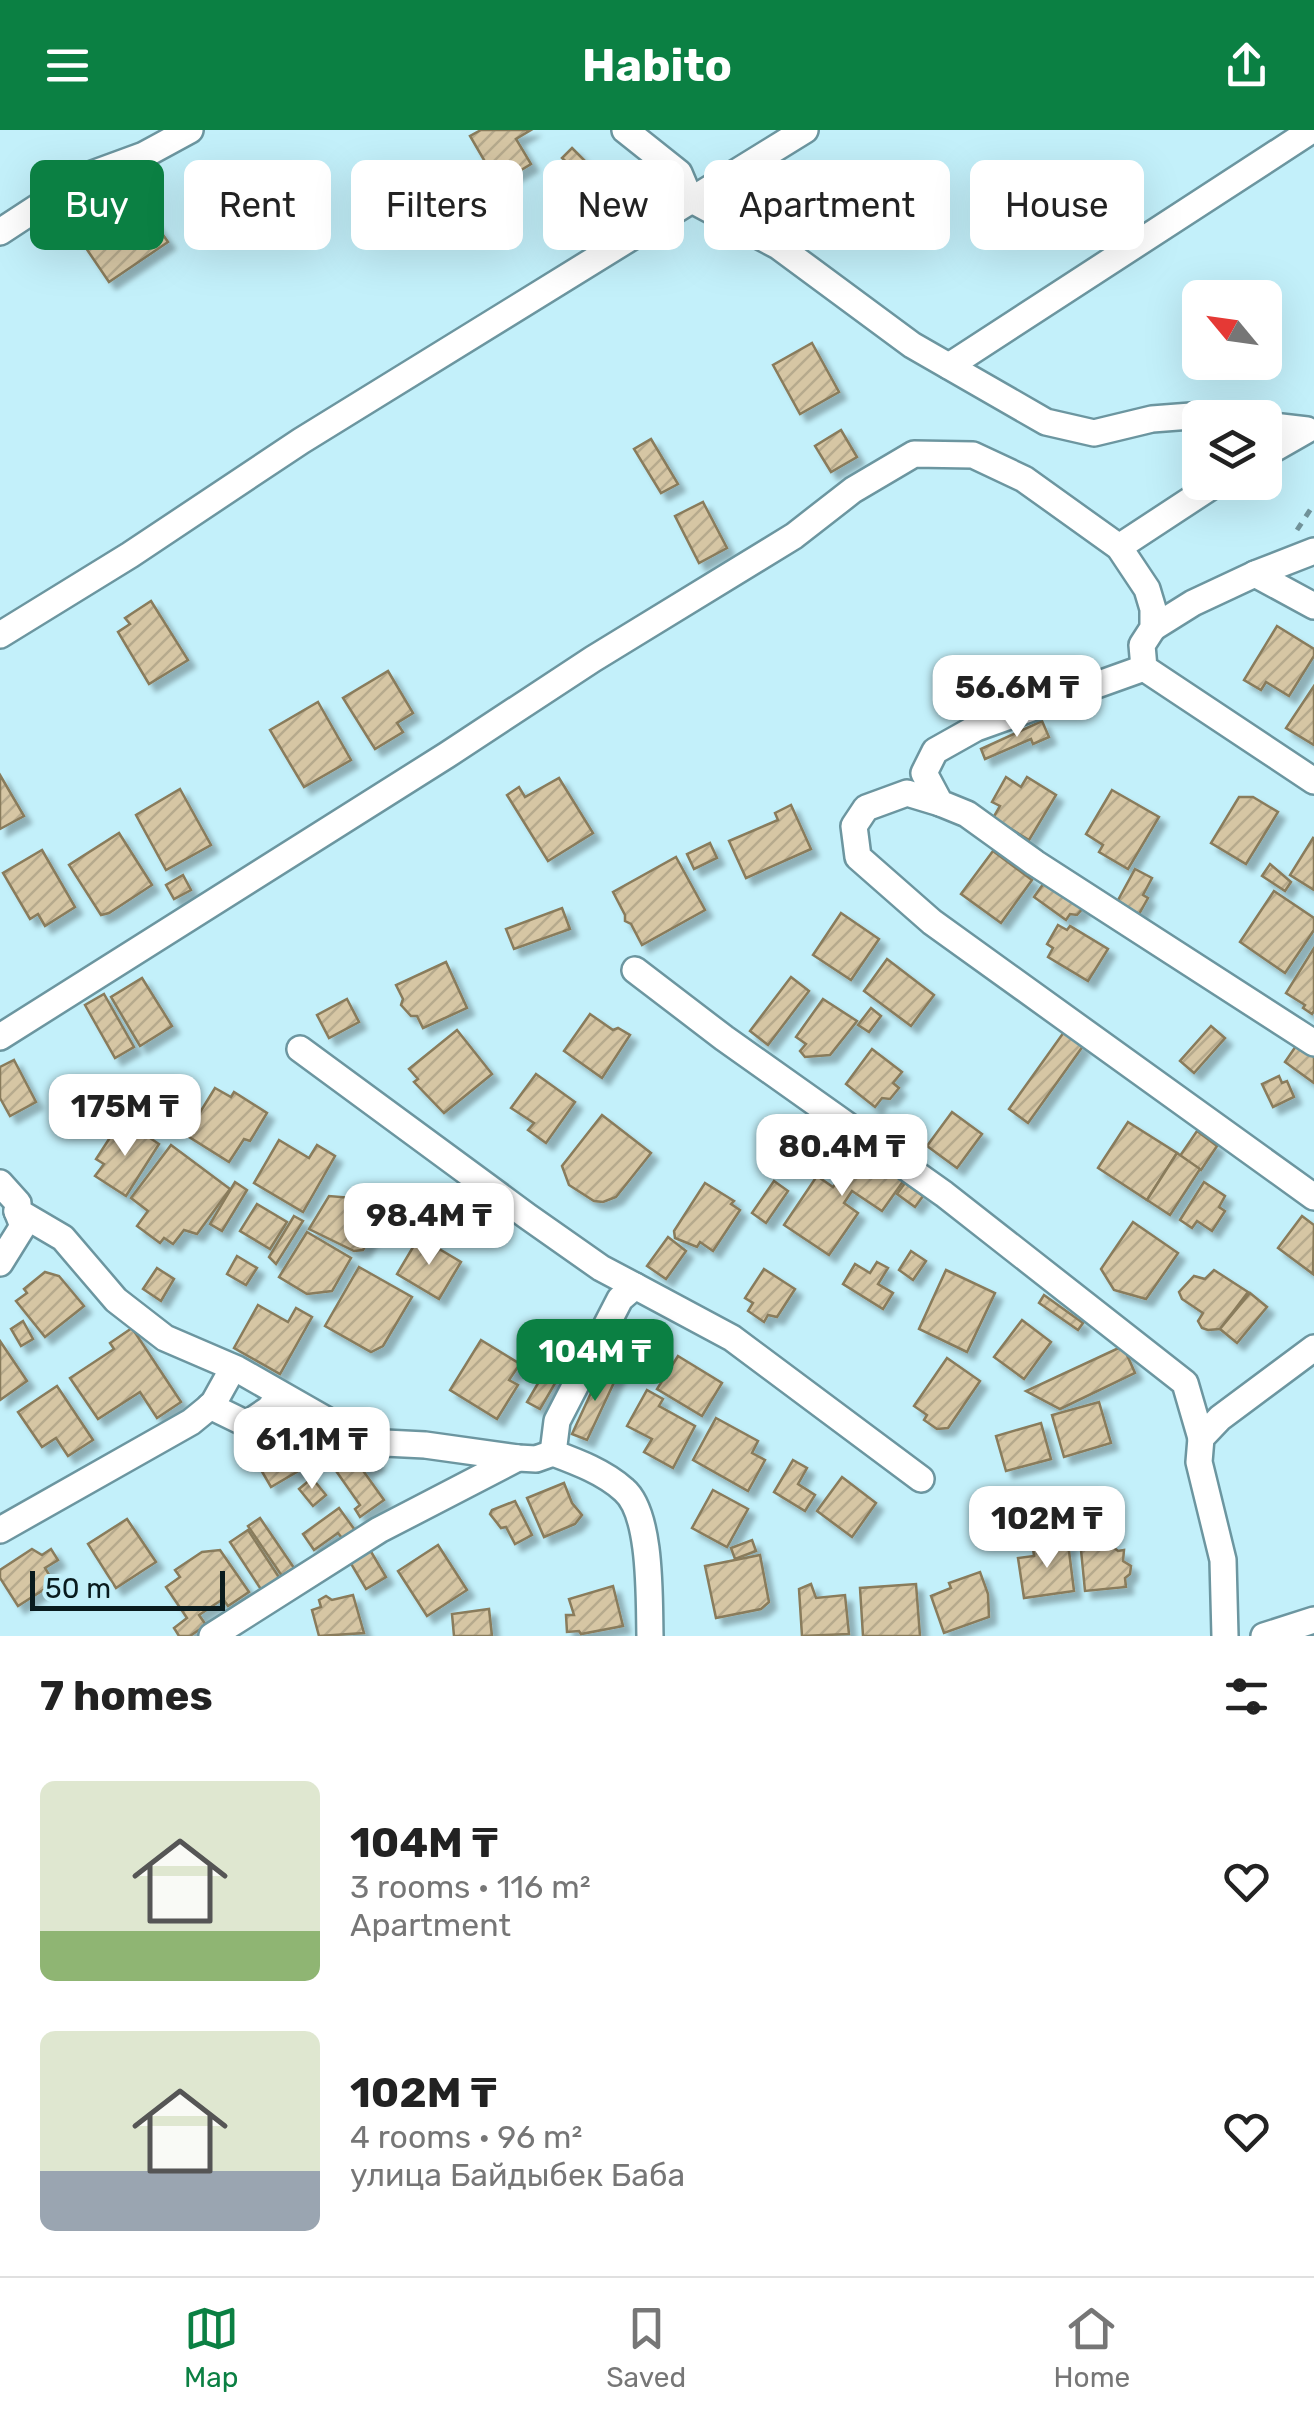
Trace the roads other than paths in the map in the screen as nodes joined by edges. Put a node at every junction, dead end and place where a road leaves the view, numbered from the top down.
1 (190, 130) edge
2 (625, 130) edge
3 (805, 130) edge
4 (1312, 130) edge
5 (690, 199) junction
6 (0, 232) edge
7 (949, 366) junction
8 (1182, 417) edge
9 (1282, 427) edge
10 (1282, 444) edge
11 (1191, 500) edge
12 (1119, 547) junction
13 (1314, 551) edge
14 (1255, 574) junction
15 (1314, 606) edge
16 (1153, 628) junction
17 (0, 635) edge
18 (1144, 668) junction
19 (1314, 781) edge
20 (940, 803) junction
21 (635, 970) dead end
22 (0, 1037) edge
23 (1314, 1043) edge
24 (300, 1049) dead end
25 (0, 1183) edge
26 (1314, 1196) edge
27 (17, 1211) junction
28 (0, 1262) edge
29 (635, 1286) junction
30 (1314, 1348) edge
31 (233, 1368) junction
32 (280, 1395) junction
33 (210, 1406) junction
34 (1201, 1438) junction
35 (553, 1453) junction
36 (518, 1458) junction
37 (920, 1479) dead end
38 (0, 1530) edge
39 (1314, 1620) edge
40 (212, 1636) edge
41 (650, 1636) edge
42 (1225, 1636) edge
43 (1264, 1636) edge

1 - 6 street
2 - 5 street
3 - 5 street
4 - 7 street
5 - 7 street
5 - 17 street
7 - 8 street
9 - 10 street
11 - 12 street
12 - 16 street
12 - 22 street
13 - 14 street
14 - 15 street
14 - 16 street
16 - 18 street
18 - 19 street
18 - 20 street
20 - 23 street
20 - 26 street
21 - 34 street
24 - 29 street
25 - 27 street
27 - 28 street
27 - 31 street
29 - 35 street
29 - 37 street
30 - 34 street
31 - 32 street
31 - 33 street
32 - 33 street
32 - 36 street
33 - 38 street
34 - 42 street
35 - 36 street
35 - 41 street
36 - 40 street
39 - 43 street

